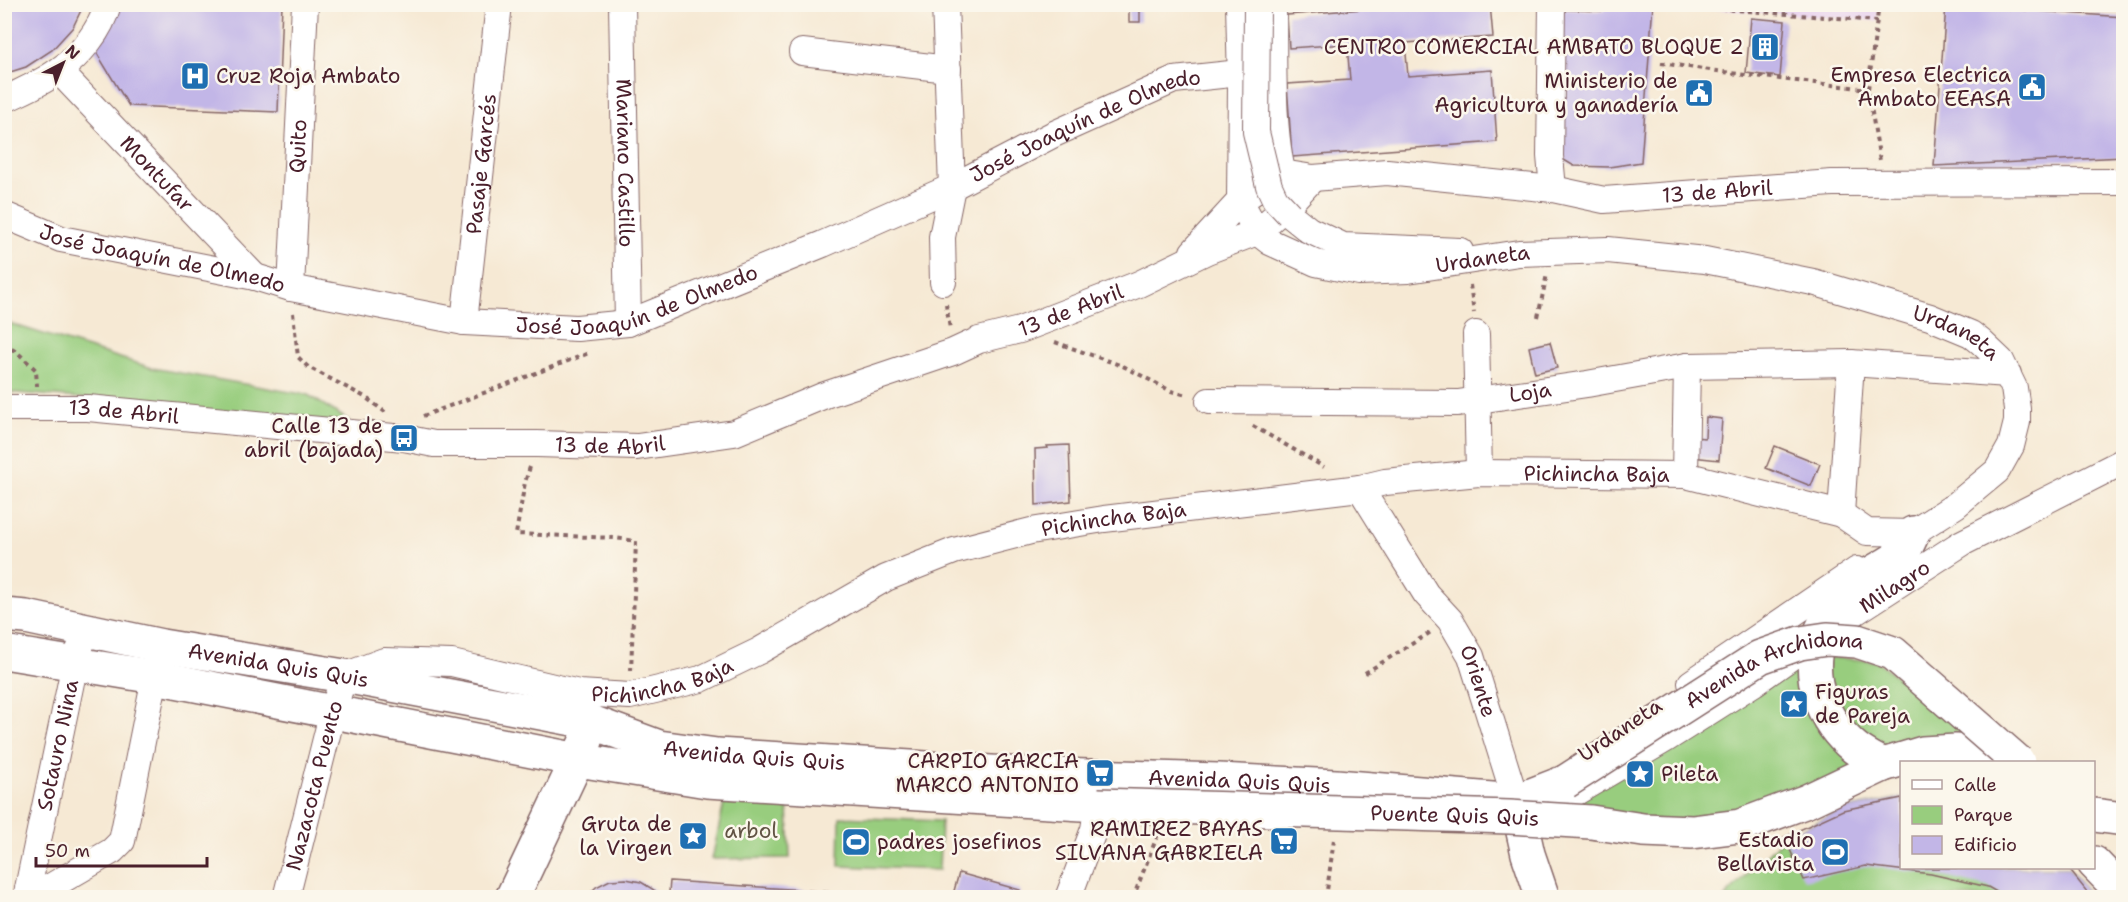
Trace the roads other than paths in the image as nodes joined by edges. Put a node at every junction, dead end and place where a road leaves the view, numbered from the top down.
1 (108, 4) edge
2 (305, 4) edge
3 (499, 4) edge
4 (622, 4) edge
5 (945, 4) edge
6 (1239, 4) edge
7 (1257, 4) edge
8 (1273, 4) edge
9 (1552, 4) edge
10 (802, 52) dead end
11 (948, 69) junction
12 (59, 71) junction
13 (1240, 73) junction
14 (4, 100) edge
15 (1282, 173) junction
16 (1313, 178) junction
17 (2124, 182) edge
18 (952, 187) junction
19 (1553, 189) junction
20 (1240, 201) junction
21 (1290, 208) junction
22 (4, 215) edge
23 (1257, 232) junction
24 (1519, 253) junction
25 (1182, 263) junction
26 (255, 277) junction
27 (944, 282) road end
28 (291, 288) junction
29 (464, 322) junction
30 (628, 322) junction
31 (1476, 334) road end
32 (1851, 363) junction
33 (1687, 366) junction
34 (2008, 374) junction
35 (1476, 400) junction
36 (1209, 401) dead end
37 (4, 408) edge
38 (2124, 461) edge
39 (1479, 473) junction
40 (1685, 475) junction
41 (1360, 488) junction
42 (1841, 514) junction
43 (1913, 532) junction
44 (4, 615) edge
45 (86, 628) junction
46 (1819, 636) junction
47 (4, 652) edge
48 (75, 663) junction
49 (344, 676) junction
50 (155, 677) junction
51 (333, 711) junction
52 (594, 723) junction
53 (578, 760) junction
54 (1981, 761) edge
55 (2017, 761) edge
56 (1883, 765) junction
57 (1098, 805) junction
58 (1518, 813) junction
59 (2095, 815) edge
60 (2124, 819) edge
61 (2095, 864) edge
62 (2124, 894) edge
63 (26, 897) edge
64 (31, 897) edge
65 (286, 897) edge
66 (512, 897) edge
67 (1068, 897) edge
68 (1543, 897) edge

1 - 12 street
2 - 28 street, Quito
3 - 29 street, Pasaje Garcés
4 - 30 street, Mariano Castillo
5 - 11 street
6 - 13 street
7 - 21 street, bridge
8 - 15 street
9 - 19 street
10 - 11 street
11 - 18 street
12 - 14 street
12 - 26 street, Montufar
13 - 18 street, José Joaquín de Olmedo
13 - 20 street
15 - 16 street, 13 de Abril
15 - 20 street, 13 de Abril
15 - 21 street
16 - 19 street, 13 de Abril
16 - 21 street, 13 de Abril
17 - 19 street, 13 de Abril
18 - 27 street
18 - 30 street, José Joaquín de Olmedo
20 - 23 street, Urdaneta
20 - 25 street, 13 de Abril
21 - 23 street, 13 de Abril
21 - 24 street
22 - 26 street, José Joaquín de Olmedo
23 - 24 street, Urdaneta
23 - 25 street, 13 de Abril
24 - 34 street, Urdaneta
25 - 37 street, 13 de Abril
26 - 28 street, José Joaquín de Olmedo
28 - 29 street, José Joaquín de Olmedo
29 - 30 street, José Joaquín de Olmedo
31 - 35 street
32 - 33 street, Loja
32 - 34 street, Loja
32 - 42 street
33 - 35 street, Loja
33 - 40 street
34 - 43 street, Urdaneta
35 - 36 street, Loja
35 - 39 street
38 - 46 street, Milagro
39 - 40 street, Pichincha Baja
39 - 41 street, Pichincha Baja
40 - 42 street, Pichincha Baja
41 - 49 street, Pichincha Baja
41 - 58 street, Oriente
42 - 43 street, Pichincha Baja
43 - 46 main road
43 - 58 street, Urdaneta
44 - 45 main road, Avenida Quis Quis
45 - 48 street, Sotauro Nina
45 - 49 main road, Avenida Quis Quis
46 - 56 main road
46 - 58 street, Milagro
47 - 48 main road, Avenida Quis Quis
48 - 50 main road, Avenida Quis Quis
48 - 63 street, Sotauro Nina
49 - 51 street, Nazacota Puento
49 - 52 main road, Avenida Quis Quis
50 - 51 main road, Avenida Quis Quis
50 - 64 street
51 - 53 main road, Avenida Quis Quis
51 - 65 street, Nazacota Puento
52 - 53 main road
52 - 58 main road, Avenida Quis Quis
53 - 57 main road, Avenida Quis Quis
53 - 66 main road
54 - 56 main road, Puente Quis Quis
55 - 58 main road, Avenida Archidona, bridge
56 - 57 main road, Puente Quis Quis, bridge
57 - 67 street
58 - 68 main road, Oriente
59 - 60 main road
61 - 62 main road

